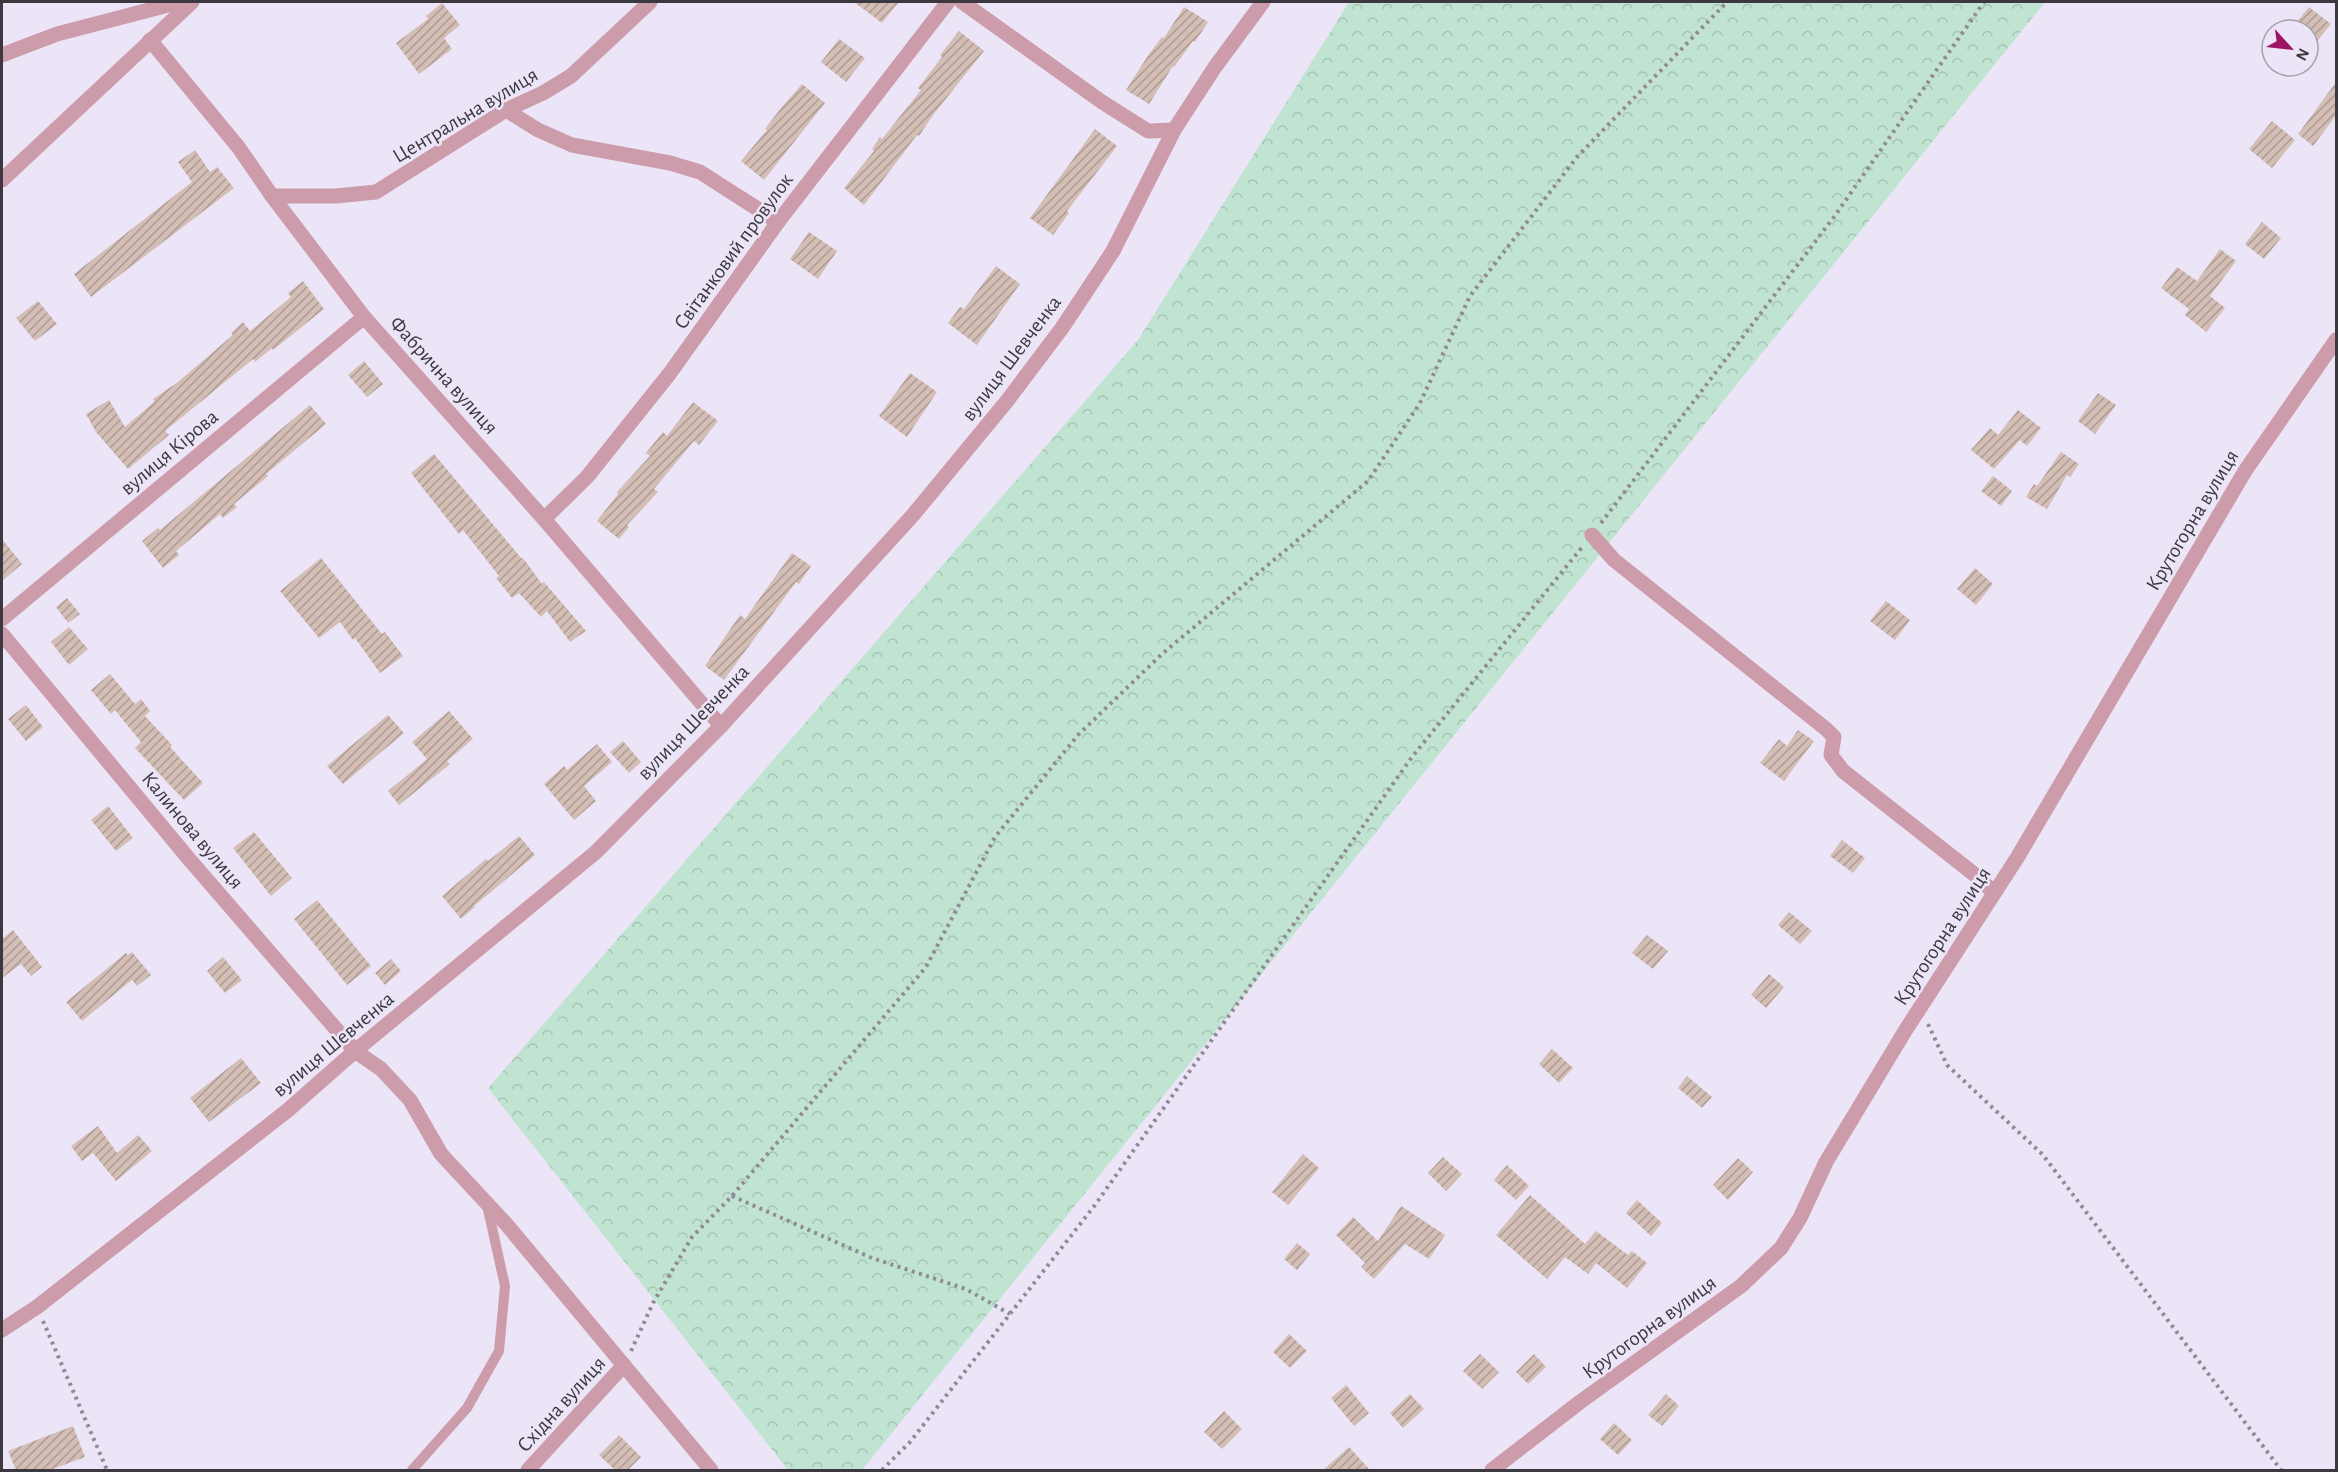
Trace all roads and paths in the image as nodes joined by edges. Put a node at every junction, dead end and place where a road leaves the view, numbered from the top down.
1 (180, 2) edge
2 (192, 2) edge
3 (650, 2) edge
4 (948, 2) edge
5 (962, 2) edge
6 (1263, 2) edge
7 (1727, 2) edge
8 (1984, 2) edge
9 (150, 40) junction
10 (2, 55) edge
11 (506, 110) junction
12 (1174, 130) junction
13 (2, 180) edge
14 (272, 196) junction
15 (778, 222) junction
16 (364, 317) junction
17 (2337, 340) edge
18 (544, 519) junction
19 (1592, 535) junction
20 (2, 619) edge
21 (2, 634) edge
22 (721, 726) junction
23 (1994, 894) junction
24 (1920, 1007) junction
25 (355, 1051) junction
26 (732, 1196) junction
27 (486, 1202) junction
28 (37, 1307) junction
29 (1010, 1314) junction
30 (2, 1330) edge
31 (624, 1365) junction
32 (107, 1470) edge
33 (412, 1470) edge
34 (528, 1470) edge
35 (711, 1470) edge
36 (882, 1470) edge
37 (1492, 1470) edge
38 (2281, 1470) edge

1 - 10 street
2 - 9 street
3 - 11 street, Центральна вулиця
4 - 15 street, Світанковий провулок
5 - 12 street
6 - 12 street, вулиця Шевченка
7 - 26 path
8 - 19 path
9 - 13 street
9 - 14 street, Фабрична вулиця
11 - 14 street, Центральна вулиця
11 - 15 street
12 - 22 street, вулиця Шевченка
14 - 16 street, Фабрична вулиця
15 - 18 street, Світанковий провулок
16 - 18 street, Фабрична вулиця
16 - 20 street, вулиця Кірова
17 - 23 street, Крутогорна вулиця
18 - 22 street, Фабрична вулиця
19 - 23 street
19 - 29 path
21 - 25 street, Калинова вулиця
22 - 25 street, вулиця Шевченка
23 - 24 street, Крутогорна вулиця
24 - 37 street, Крутогорна вулиця
24 - 38 path
25 - 27 street, Калинова вулиця
25 - 28 street, вулиця Шевченка
26 - 29 path
26 - 31 path
27 - 31 street, Калинова вулиця
27 - 33 lane
28 - 30 street, вулиця Шевченка
28 - 32 path
29 - 36 path
31 - 34 street, Східна вулиця
31 - 35 street

